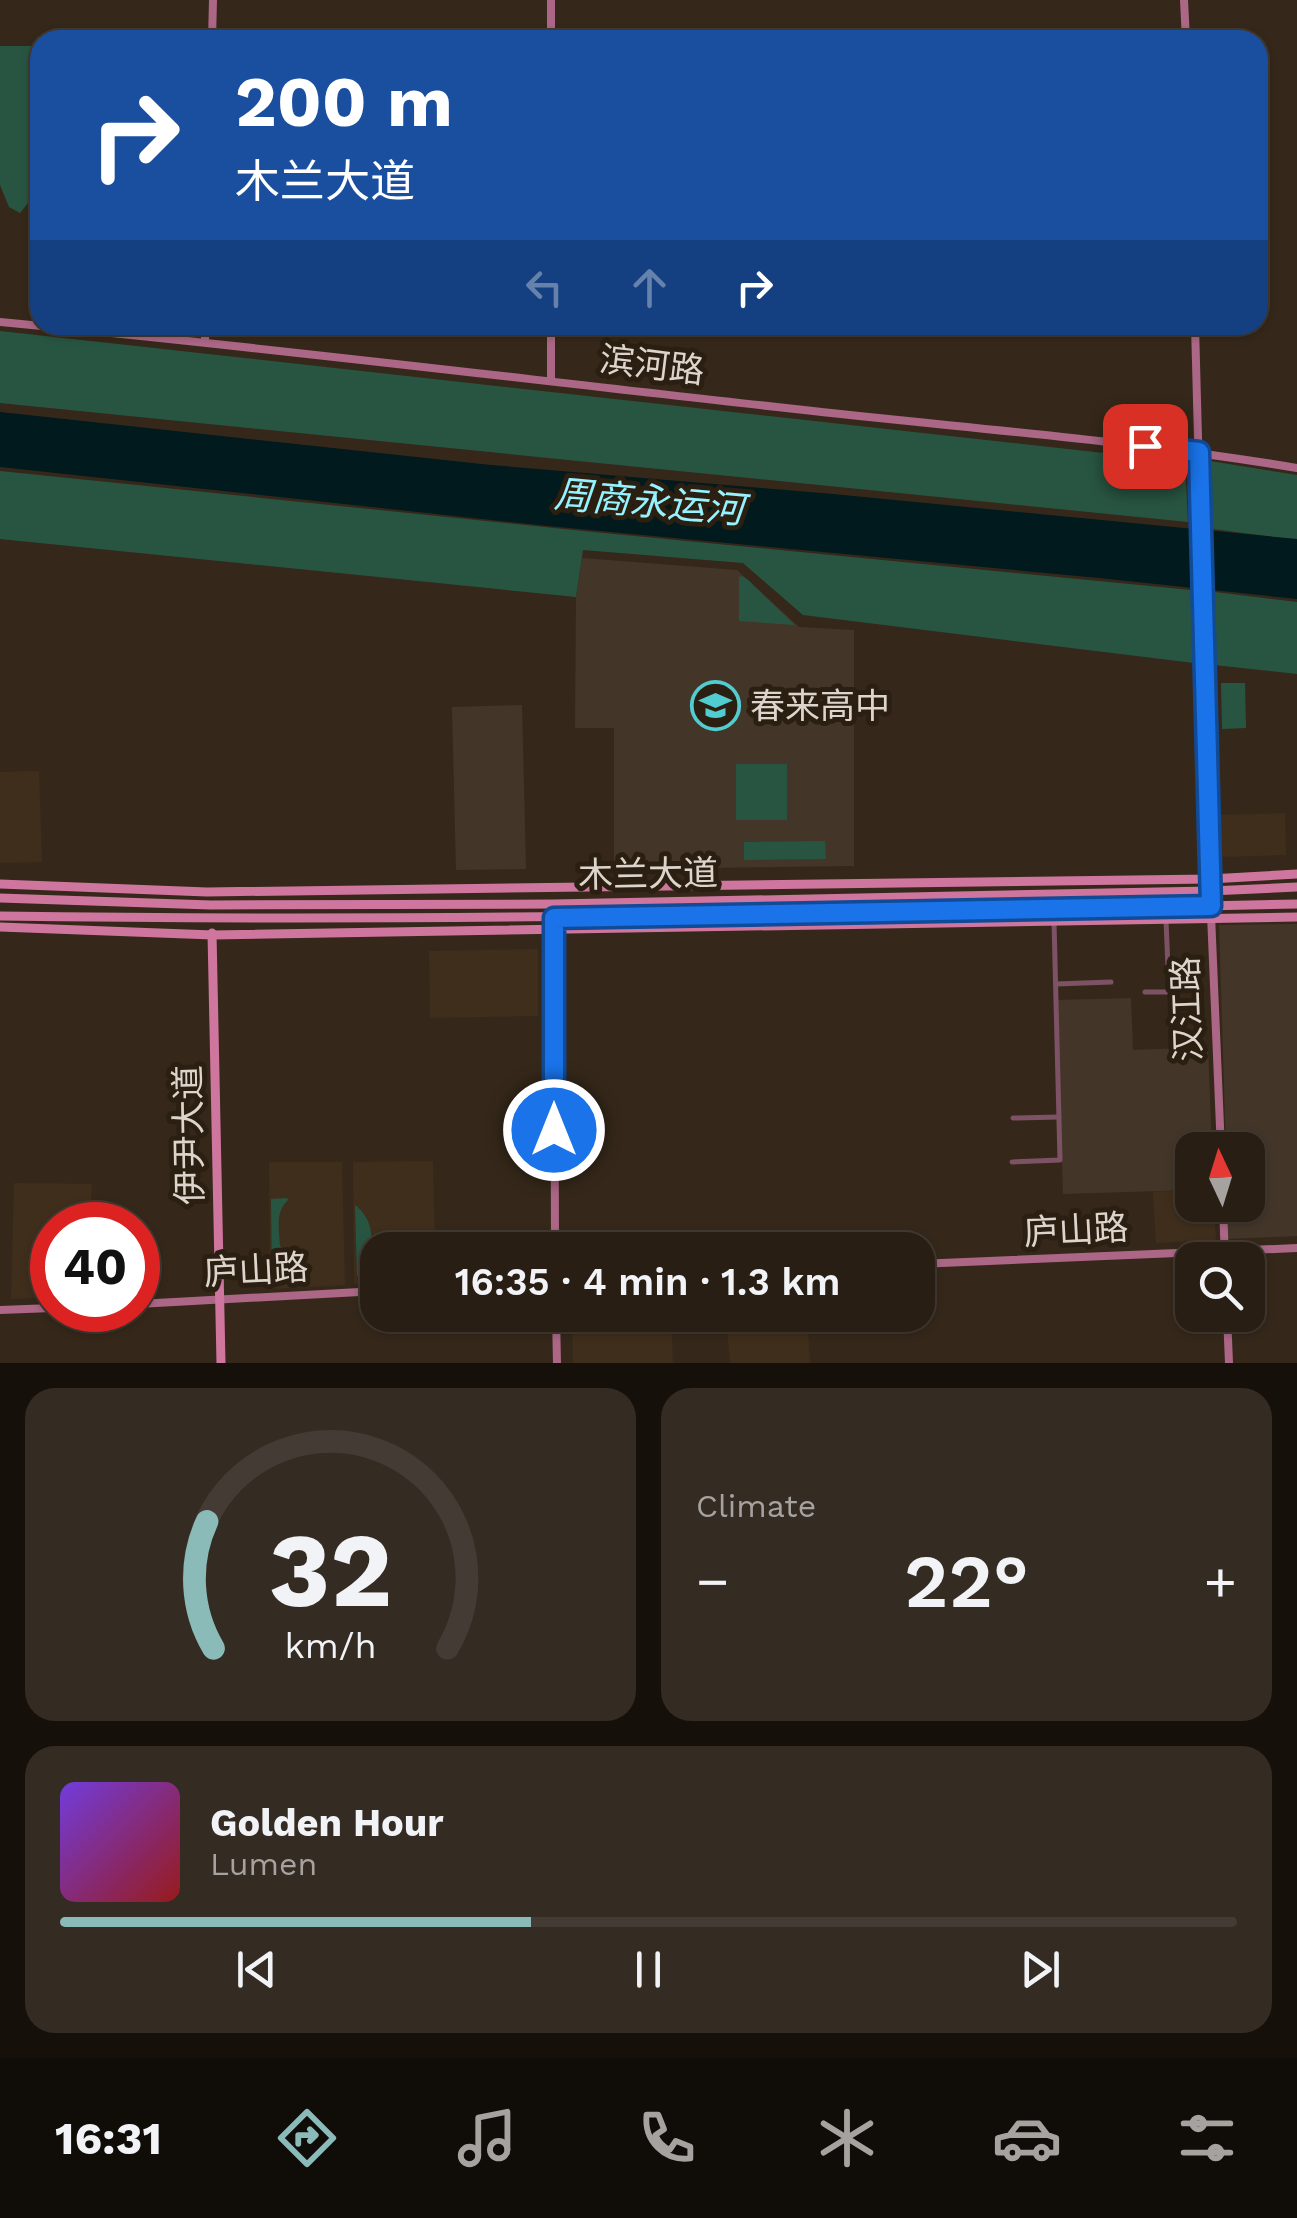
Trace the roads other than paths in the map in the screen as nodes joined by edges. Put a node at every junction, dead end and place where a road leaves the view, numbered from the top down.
1 (214, 0) edge
2 (551, 0) edge
3 (1184, 0) edge
4 (212, 30) edge
5 (551, 30) edge
6 (1186, 30) edge
7 (0, 322) edge
8 (30, 325) edge
9 (140, 335) edge
10 (205, 335) edge
11 (551, 335) edge
12 (1195, 335) edge
13 (205, 341) junction
14 (551, 382) junction
15 (1199, 452) junction
16 (1297, 468) edge
17 (1297, 874) edge
18 (1210, 879) junction
19 (0, 884) edge
20 (1297, 887) edge
21 (1210, 891) junction
22 (0, 898) edge
23 (554, 904) junction
24 (1297, 904) edge
25 (211, 905) junction
26 (1211, 906) junction
27 (0, 916) edge
28 (1297, 917) edge
29 (554, 918) junction
30 (212, 919) junction
31 (1211, 919) junction
32 (1166, 920) junction
33 (1054, 922) junction
34 (0, 927) edge
35 (554, 930) junction
36 (212, 935) junction
37 (1111, 982) dead end
38 (1056, 984) junction
39 (1145, 992) dead end
40 (1059, 1117) junction
41 (1013, 1118) dead end
42 (1220, 1132) edge
43 (1012, 1162) dead end
44 (555, 1232) edge
45 (1297, 1248) edge
46 (1265, 1252) edge
47 (1175, 1257) edge
48 (935, 1264) edge
49 (360, 1292) edge
50 (220, 1300) junction
51 (160, 1303) edge
52 (30, 1309) edge
53 (0, 1310) edge
54 (556, 1332) edge
55 (1228, 1332) edge
56 (220, 1363) edge
57 (557, 1363) edge
58 (1229, 1363) edge

1 - 4 street
2 - 5 street
3 - 6 street
7 - 8 street, 滨河路
9 - 13 street, 滨河路
10 - 13 street
11 - 14 street
12 - 15 street, 汉江路
13 - 14 street, 滨河路
14 - 15 street, 滨河路
15 - 16 street, 滨河路
15 - 18 street, 汉江路
17 - 18 main road
18 - 19 main road
18 - 21 street, 汉江路
20 - 21 main road, 木兰大道
21 - 23 main road, 木兰大道
21 - 26 street, 汉江路
22 - 25 main road, 木兰大道
23 - 25 main road, 木兰大道
23 - 29 street
24 - 26 main road, 木兰大道
25 - 30 main road, 伊尹大道
26 - 29 main road, 木兰大道
26 - 31 street, 汉江路
27 - 30 main road, 木兰大道
28 - 31 main road
29 - 30 main road, 木兰大道
29 - 35 street
30 - 36 main road, 伊尹大道
31 - 32 main road
31 - 42 street, 汉江路
32 - 33 main road
32 - 39 street
33 - 35 main road
33 - 38 street
34 - 36 main road
35 - 36 main road
35 - 44 street
36 - 50 main road, 伊尹大道
37 - 38 street
38 - 40 street
40 - 41 street
40 - 43 street
45 - 46 street, 庐山路
47 - 48 street, 庐山路
49 - 50 street, 庐山路
50 - 51 street, 庐山路
50 - 56 main road, 伊尹大道
52 - 53 street
54 - 57 street
55 - 58 street

